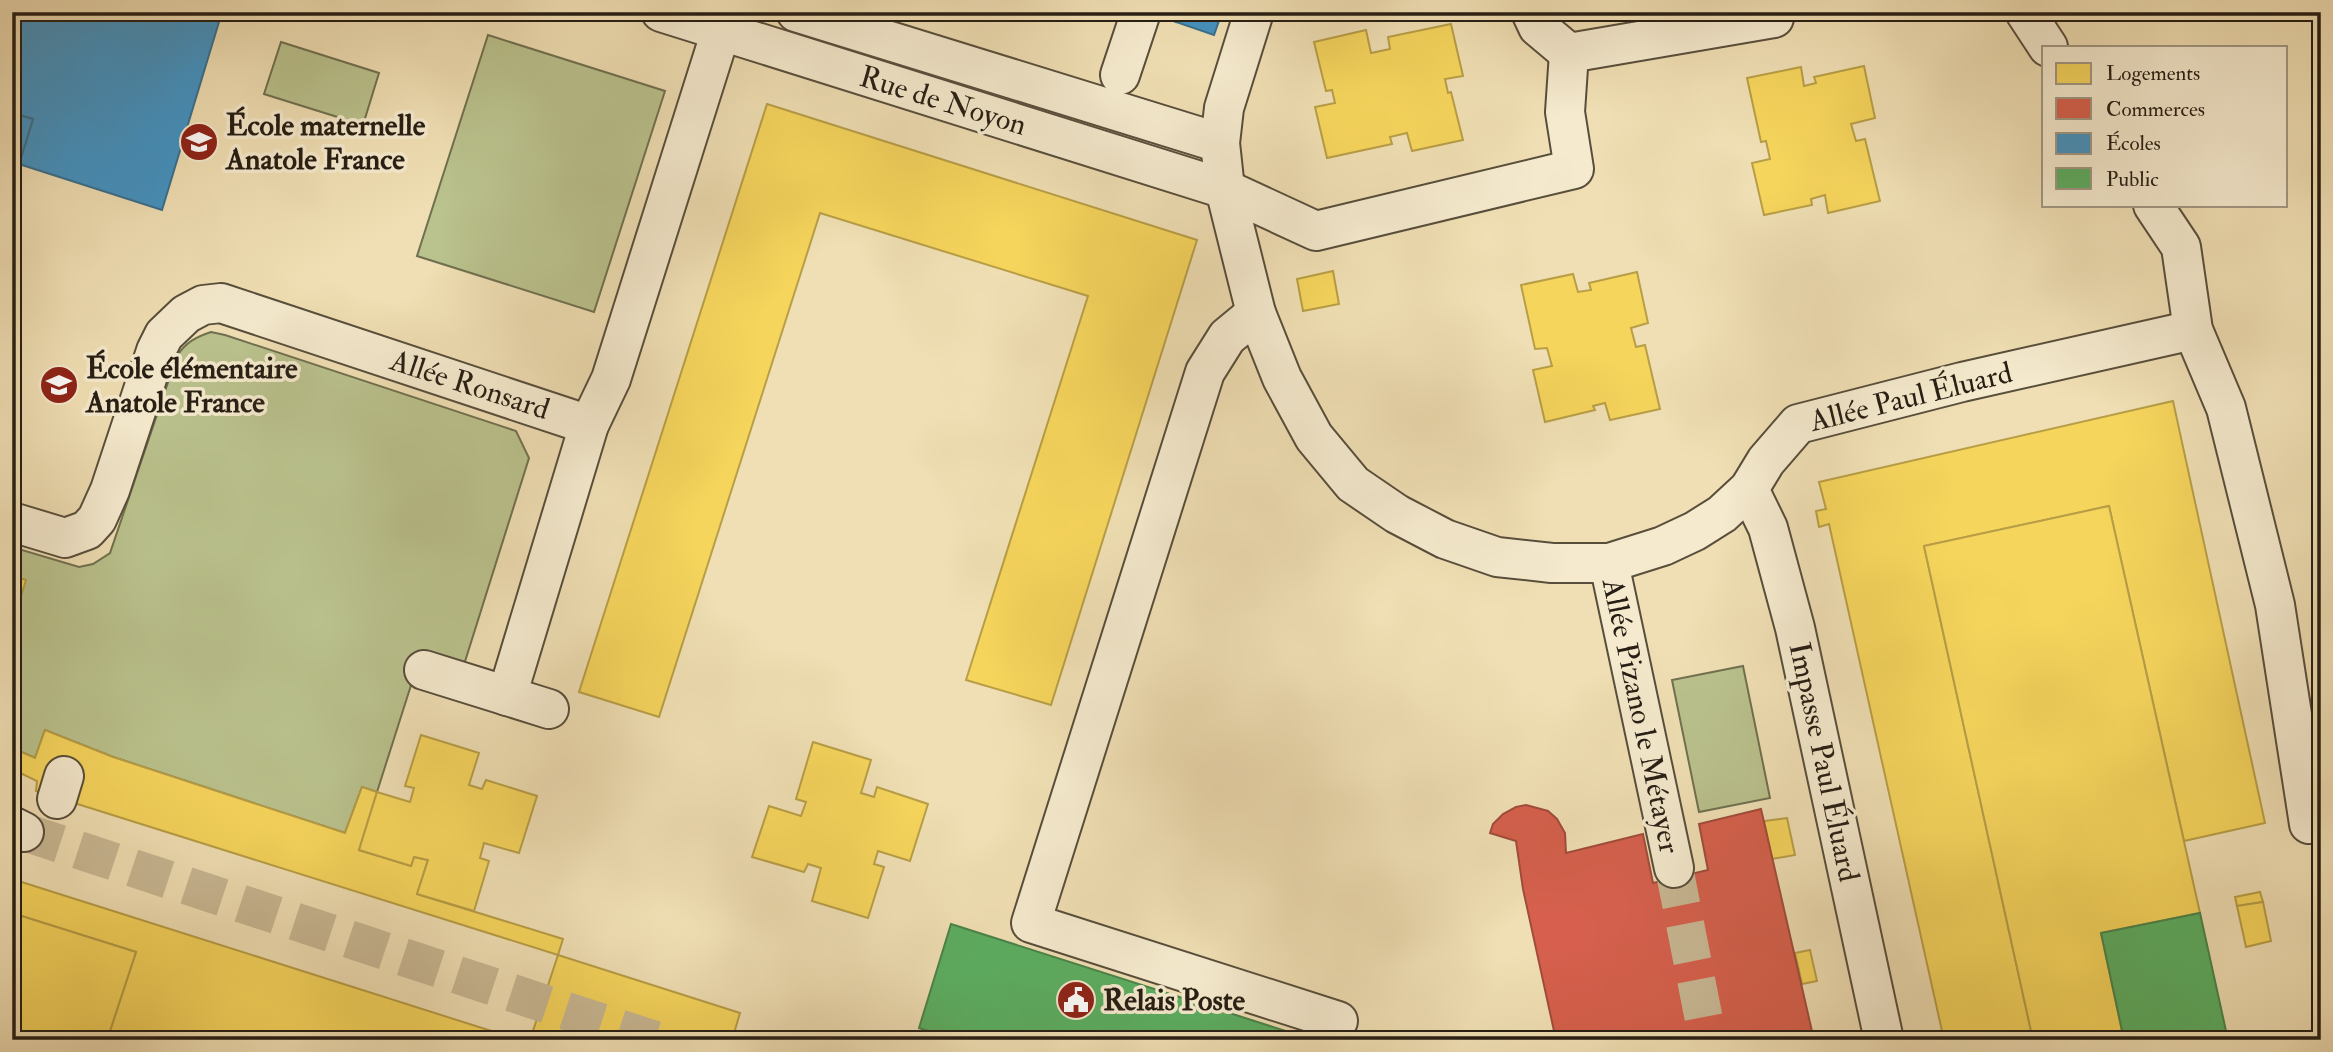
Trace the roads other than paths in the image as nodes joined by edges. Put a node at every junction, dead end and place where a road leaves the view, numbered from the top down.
1 (661, 12) edge
2 (796, 12) edge
3 (1141, 12) edge
4 (1254, 12) edge
5 (1531, 12) edge
6 (1774, 18) dead end
7 (721, 31) junction
8 (1569, 53) junction
9 (1121, 75) dead end
10 (1220, 143) junction
11 (1225, 189) junction
12 (2154, 206) edge
13 (1256, 313) junction
14 (2193, 330) junction
15 (589, 425) junction
16 (1749, 489) junction
17 (12, 522) edge
18 (1609, 563) junction
19 (424, 670) dead end
20 (507, 696) junction
21 (2305, 696) edge
22 (550, 709) dead end
23 (2309, 824) dead end
24 (12, 826) edge
25 (12, 832) edge
26 (1674, 868) tunnel mouth
27 (1338, 1021) dead end
28 (1884, 1040) edge

1 - 7 street, Rue de Noyon
2 - 10 street
3 - 9 street
4 - 10 street, Allée Paul Éluard
5 - 8 street
6 - 8 street
7 - 11 street, Rue de Noyon
7 - 15 street, Allée Ronsard
8 - 11 street, Rue de Noyon
10 - 11 street, Allée Paul Éluard
11 - 13 street, Allée Paul Éluard
12 - 14 street
13 - 18 street, Allée Paul Éluard
13 - 27 street
14 - 16 street, Allée Paul Éluard
14 - 21 street
15 - 17 street, Allée Ronsard
15 - 20 street
16 - 18 street, Allée Paul Éluard
16 - 28 street, Impasse Paul Éluard
18 - 26 street, Allée Pizano le Métayer
19 - 20 street
20 - 22 street
21 - 23 street
24 - 25 street

